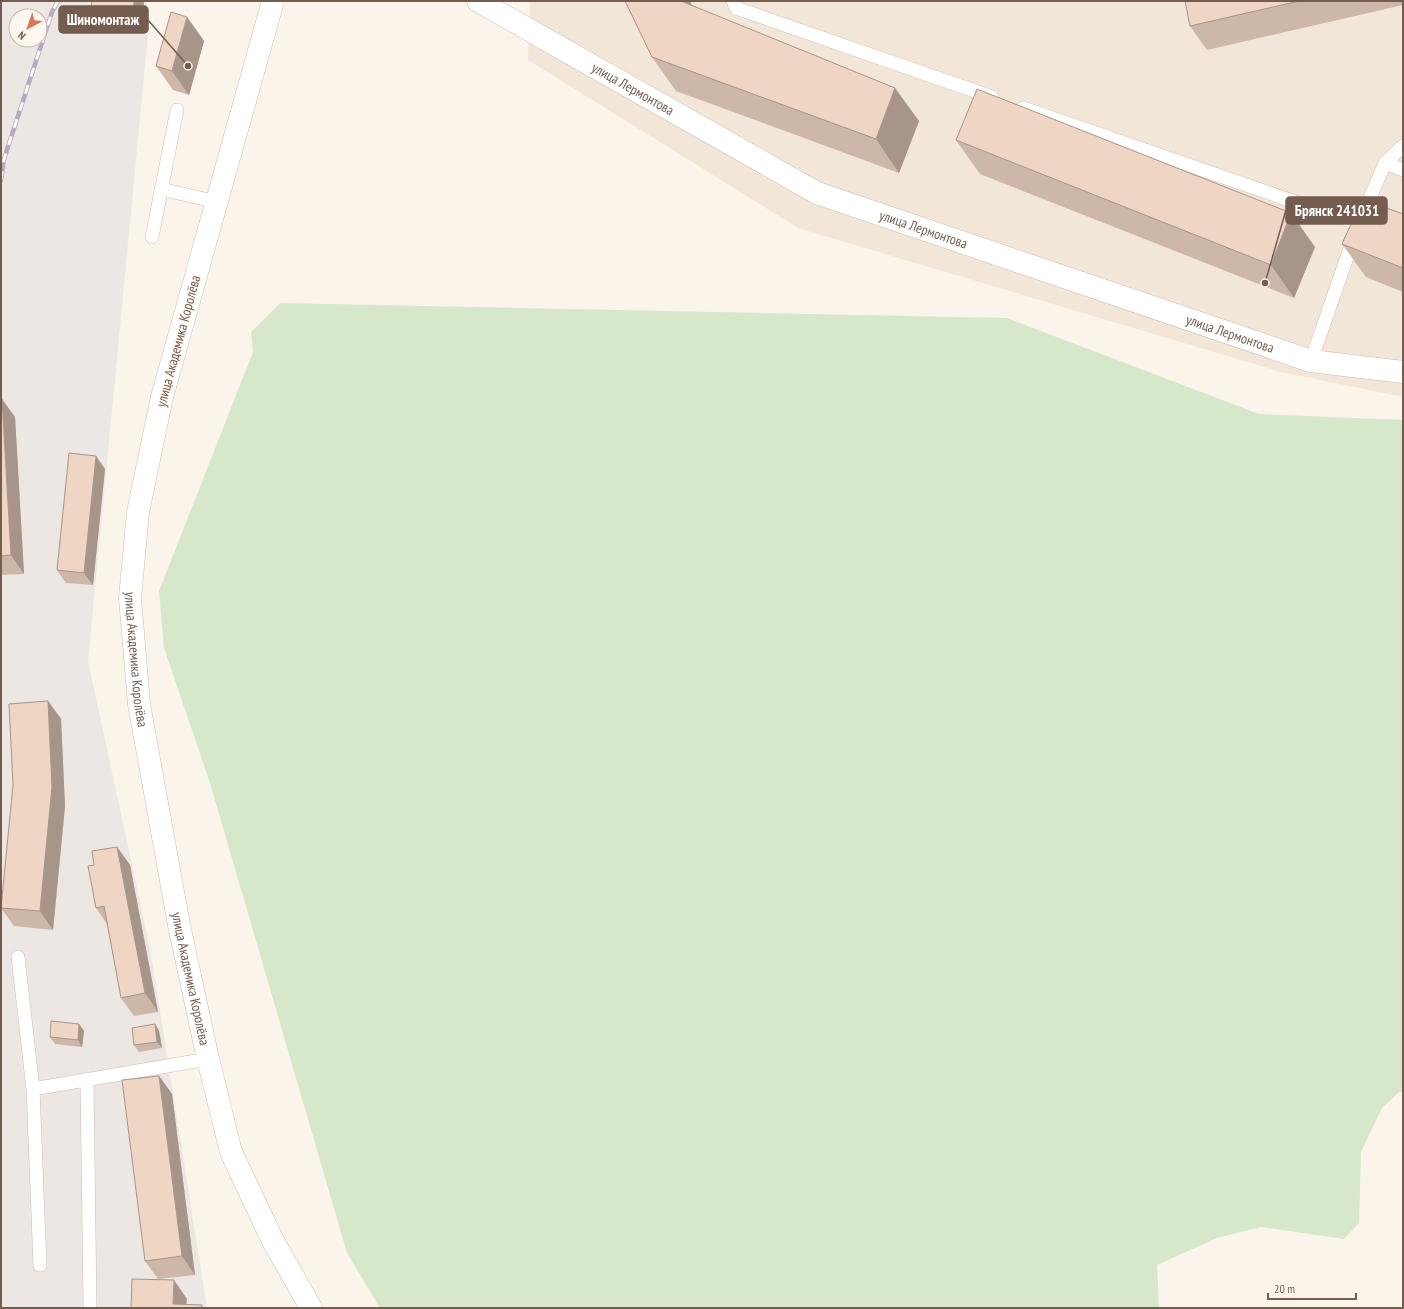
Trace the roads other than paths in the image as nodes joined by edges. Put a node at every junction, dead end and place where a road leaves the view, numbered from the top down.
1 (273, 1) edge
2 (478, 1) edge
3 (733, 1) edge
4 (177, 110) dead end
5 (1403, 146) edge
6 (1385, 163) junction
7 (1403, 170) edge
8 (161, 189) junction
9 (217, 202) junction
10 (1359, 224) junction
11 (152, 237) dead end
12 (1311, 361) junction
13 (1403, 372) edge
14 (18, 957) dead end
15 (208, 1059) junction
16 (87, 1080) junction
17 (34, 1089) junction
18 (40, 1265) dead end
19 (90, 1308) edge
20 (311, 1308) edge

1 - 9 main road, улица Академика Королёва
2 - 12 main road, улица Лермонтова
3 - 10 lane
4 - 8 lane
5 - 6 lane
6 - 7 lane
6 - 10 lane
8 - 9 lane
8 - 11 lane
9 - 15 main road, улица Академика Королёва
10 - 12 lane
12 - 13 main road, улица Лермонтова
14 - 17 lane
15 - 16 lane
15 - 20 main road, улица Академика Королёва
16 - 17 lane
16 - 19 lane
17 - 18 lane

